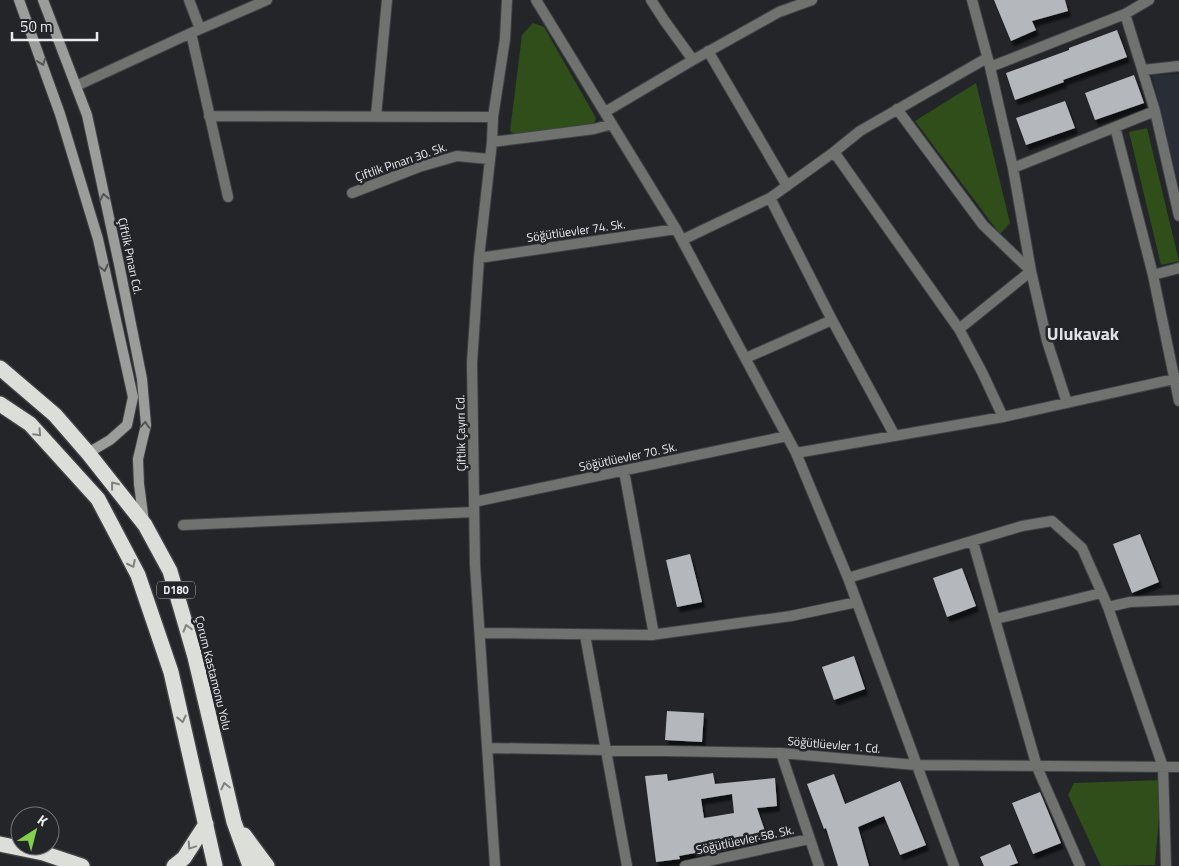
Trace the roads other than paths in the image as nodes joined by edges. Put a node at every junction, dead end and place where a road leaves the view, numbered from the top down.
1 (19, 0) edge
2 (43, 0) edge
3 (189, 0) edge
4 (267, 0) edge
5 (387, 0) edge
6 (507, 0) edge
7 (536, 0) edge
8 (651, 0) edge
9 (812, 0) edge
10 (972, 0) edge
11 (1149, 0) edge
12 (1125, 14) junction
13 (195, 31) junction
14 (708, 51) junction
15 (693, 60) junction
16 (989, 63) junction
17 (1179, 66) edge
18 (1143, 70) junction
19 (76, 86) junction
20 (897, 109) junction
21 (1155, 111) junction
22 (605, 112) junction
23 (209, 116) junction
24 (376, 116) junction
25 (493, 117) junction
26 (612, 124) junction
27 (1115, 127) junction
28 (492, 142) junction
29 (834, 152) junction
30 (489, 159) junction
31 (1013, 168) junction
32 (787, 186) junction
33 (352, 193) dead end
34 (228, 198) dead end
35 (770, 198) junction
36 (1179, 216) edge
37 (676, 230) junction
38 (682, 240) junction
39 (479, 258) junction
40 (1179, 268) edge
41 (1031, 271) junction
42 (1153, 275) junction
43 (832, 320) junction
44 (959, 329) junction
45 (746, 358) junction
46 (0, 368) edge
47 (1177, 379) edge
48 (1179, 401) edge
49 (1067, 403) junction
50 (0, 404) edge
51 (1003, 417) junction
52 (787, 436) junction
53 (895, 436) junction
54 (88, 453) junction
55 (796, 453) junction
56 (624, 470) junction
57 (474, 507) junction
58 (145, 525) junction
59 (183, 525) dead end
60 (973, 542) junction
61 (848, 578) junction
62 (1101, 593) junction
63 (1179, 600) edge
64 (858, 602) junction
65 (1108, 607) junction
66 (996, 619) junction
67 (480, 634) junction
68 (585, 635) junction
69 (654, 635) junction
70 (487, 748) junction
71 (607, 749) junction
72 (781, 753) junction
73 (916, 765) junction
74 (1037, 767) junction
75 (1163, 767) junction
76 (1179, 767) edge
77 (234, 822) junction
78 (206, 824) junction
79 (809, 839) junction
80 (0, 844) edge
81 (701, 864) edge
82 (82, 866) edge
83 (174, 866) edge
84 (215, 866) edge
85 (250, 866) edge
86 (267, 866) edge
87 (495, 866) edge
88 (627, 866) edge
89 (685, 866) edge
90 (819, 866) edge
91 (954, 866) edge
92 (1080, 866) edge
93 (1166, 866) edge

1 -> 54 street
2 - 19 street, Çiftlik Pınarı Cd.
3 - 13 street
4 - 13 street
5 - 24 street
6 - 25 street, Çiftlik Çayırı Cd.
7 - 22 street
8 - 15 street
9 - 14 street
10 - 16 street
11 - 12 street
12 - 16 street
12 - 18 street
13 - 19 street
13 - 23 street
14 - 15 street
14 - 32 street
15 - 22 street
16 - 20 street
16 - 31 street
17 - 18 street
18 - 21 street
58 -> 19 street, Çiftlik Pınarı Cd.
20 - 29 street
20 - 41 street
21 - 27 street
21 - 36 street
22 - 26 street
23 - 24 street
23 - 34 street
24 - 25 street
25 - 28 street, Çiftlik Çayırı Cd.
26 - 28 street
26 - 37 street
27 - 31 street
27 - 42 street
28 - 30 street, Çiftlik Çayırı Cd.
29 - 32 street
29 - 44 street
30 - 33 street, Çiftlik Pınarı 30. Sk.
30 - 39 street, Çiftlik Çayırı Cd.
31 - 41 street
32 - 35 street
35 - 38 street
35 - 43 street
37 - 38 street
37 - 39 street, Söğütlüevler 74. Sk.
38 - 45 street
39 - 57 street, Çiftlik Çayırı Cd.
40 - 42 street
41 - 44 street
41 - 49 street
42 - 47 street
43 - 45 street
43 - 53 street
44 - 51 street
45 - 52 street
46 - 54 highway, Çorum Kastamonu Yolu / D180
47 - 48 street
47 - 49 street
49 - 51 street
50 -> 78 highway, D180
51 - 53 street
52 - 55 street
52 - 56 street, Söğütlüevler 70. Sk.
53 - 55 street
58 -> 54 highway, Çorum Kastamonu Yolu / D180
55 - 61 street
56 - 57 street, Söğütlüevler 70. Sk.
56 - 69 street
57 - 59 street, Söğütlüevler 70. Sk.
57 - 67 street, Çiftlik Çayırı Cd.
77 -> 58 highway, Çorum Kastamonu Yolu / D180
60 - 61 street
60 - 62 street
60 - 66 street
61 - 64 street
62 - 65 street
62 - 66 street
63 - 65 street
64 - 69 street
64 - 73 street
65 - 75 street
66 - 74 street
67 - 68 street
67 - 70 street, Çiftlik Çayırı Cd.
68 - 69 street
68 - 71 street
70 - 71 street, Söğütlüevler 1. Cd.
70 - 87 street, Çiftlik Çayırı Cd.
71 - 72 street, Söğütlüevler 1. Cd.
71 - 88 street
72 - 73 street, Söğütlüevler 1. Cd.
72 - 79 street
73 - 74 street, Söğütlüevler 1. Cd.
73 - 91 street
74 - 75 street, Söğütlüevler 1. Cd.
74 - 92 street
75 - 76 street, Söğütlüevler 1. Cd.
75 - 93 street
77 - 85 highway, Çorum Kastamonu Yolu / D180
77 - 86 highway
78 -> 83 highway
78 - 84 highway, D180
79 - 81 street, Söğütlüevler 58. Sk.
79 - 90 street
80 - 82 highway
81 - 89 street, Söğütlüevler 58. Sk.

